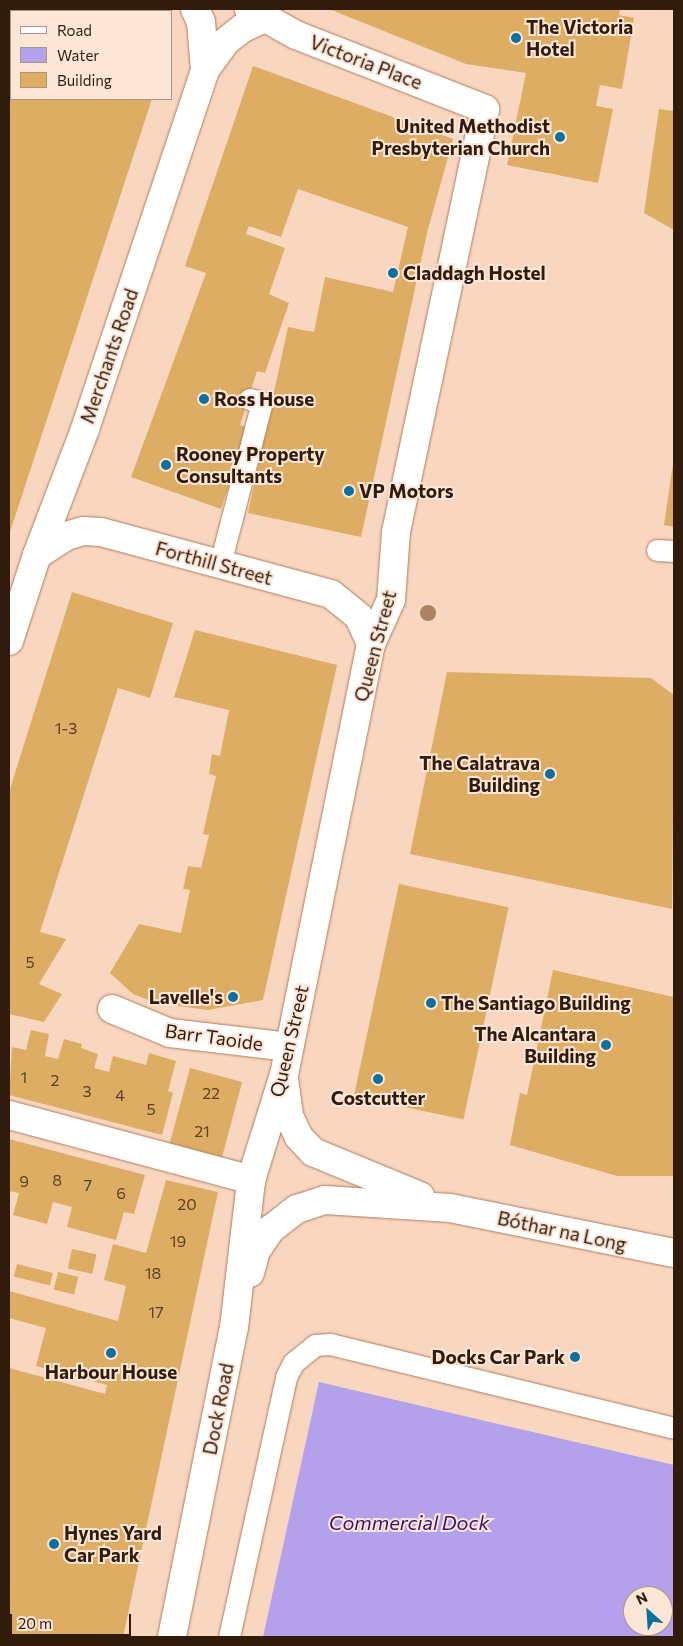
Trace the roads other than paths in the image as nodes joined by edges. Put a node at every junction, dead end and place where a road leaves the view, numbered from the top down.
1 (195, 9) edge
2 (258, 13) edge
3 (205, 70) junction
4 (485, 109) joint
5 (249, 399) dead end
6 (37, 555) junction
7 (220, 564) junction
8 (9, 641) edge
9 (371, 644) junction
10 (112, 1009) dead end
11 (289, 1047) junction
12 (284, 1075) junction
13 (10, 1116) edge
14 (251, 1180) junction
15 (450, 1208) junction
16 (674, 1253) edge
17 (234, 1328) junction
18 (674, 1428) edge
19 (172, 1637) edge
20 (229, 1637) edge

1 - 3 main road, Merchants Road
2 - 3 main road, Merchants Road
2 - 4 main road, Victoria Place
3 - 6 main road, Merchants Road
4 - 9 main road, Queen Street
5 - 7 lane
6 - 7 main road, Forthill Street
6 - 8 main road, Merchants Road
7 - 9 main road, Forthill Street
9 - 11 main road, Queen Street
10 - 11 main road, Barr Taoide
11 - 12 main road, Queen Street
12 - 14 main road, Queen Street
12 - 15 main road, Bóthar na Long
13 - 14 main road
14 - 17 main road, Dock Road
15 - 16 main road, Bóthar na Long
15 - 17 main road, Bóthar na Long
17 - 19 main road, Dock Road
18 - 20 lane

